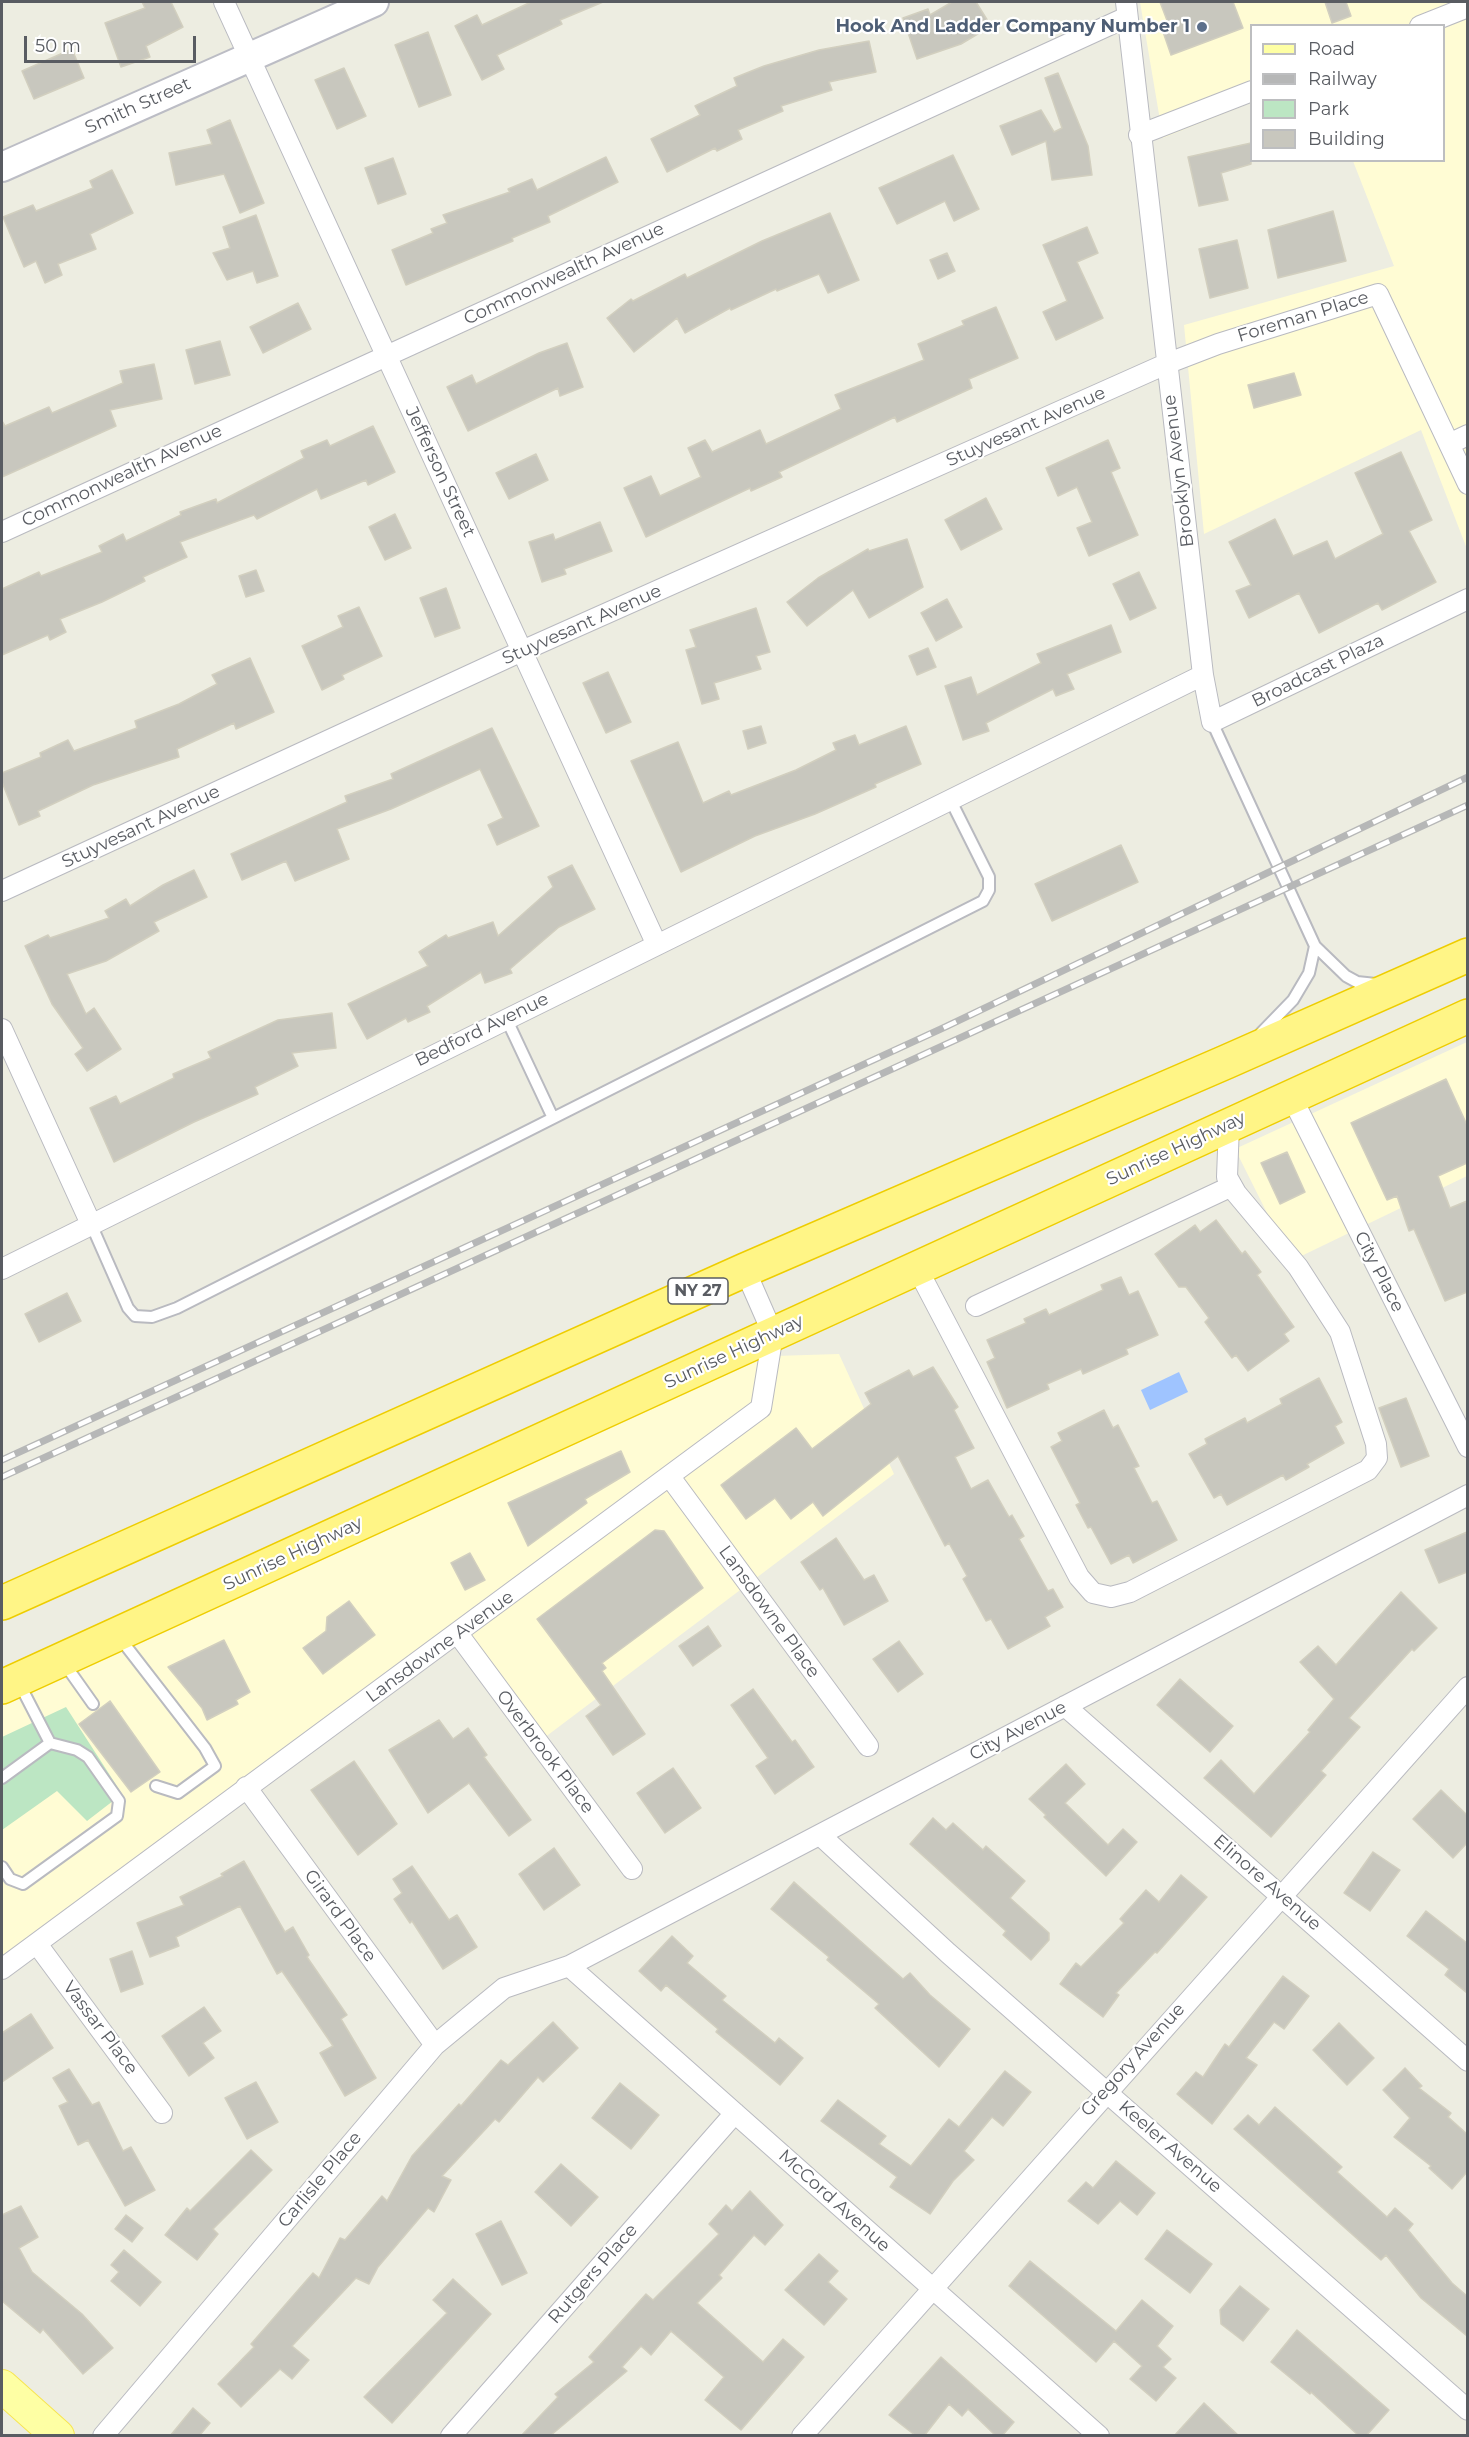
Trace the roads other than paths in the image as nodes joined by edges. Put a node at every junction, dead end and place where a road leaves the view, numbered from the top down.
1 (224, 2) edge
2 (374, 2) edge
3 (1467, 7) edge
4 (1126, 9) edge
5 (1425, 24) edge
6 (249, 56) junction
7 (1250, 91) edge
8 (1139, 135) junction
9 (4, 159) edge
10 (386, 355) junction
11 (1166, 364) junction
12 (1467, 435) edge
13 (1449, 444) junction
14 (1467, 484) edge
15 (2, 532) edge
16 (1467, 599) edge
17 (522, 651) junction
18 (1203, 675) junction
19 (1212, 722) junction
20 (957, 796) junction
21 (2, 891) edge
22 (656, 943) junction
23 (1315, 946) junction
24 (1467, 955) edge
25 (1398, 987) junction
26 (1467, 1016) edge
27 (506, 1018) junction
28 (2, 1029) edge
29 (1226, 1062) junction
30 (1292, 1096) junction
31 (553, 1118) junction
32 (1229, 1125) junction
33 (1232, 1186) junction
34 (91, 1224) junction
35 (917, 1268) junction
36 (2, 1269) edge
37 (745, 1270) junction
38 (976, 1306) dead end
39 (773, 1334) junction
40 (1467, 1447) edge
41 (670, 1477) junction
42 (1467, 1495) edge
43 (2, 1603) edge
44 (458, 1634) junction
45 (117, 1635) junction
46 (62, 1660) junction
47 (10, 1684) edge
48 (1467, 1687) edge
49 (93, 1704) dead end
50 (1065, 1706) junction
51 (50, 1743) junction
52 (868, 1746) dead end
53 (2, 1778) edge
54 (156, 1786) dead end
55 (246, 1787) junction
56 (820, 1835) junction
57 (2, 1867) edge
58 (632, 1869) dead end
59 (1280, 1895) junction
60 (37, 1944) junction
61 (569, 1966) junction
62 (2, 1969) edge
63 (435, 2045) junction
64 (1467, 2061) edge
65 (1106, 2091) junction
66 (162, 2113) dead end
67 (735, 2113) junction
68 (932, 2288) junction
69 (2, 2386) edge
70 (1467, 2410) edge
71 (57, 2435) edge
72 (103, 2436) edge
73 (452, 2436) edge
74 (802, 2436) edge
75 (1099, 2436) edge

1 - 6 street, Jefferson Street
2 - 6 street, Smith Street
3 - 5 street
4 - 8 street, Brooklyn Avenue
4 - 10 street, Commonwealth Avenue
6 - 9 street, Smith Street
6 - 10 street, Jefferson Street
7 - 8 street
8 - 11 street, Brooklyn Avenue
10 - 15 street, Commonwealth Avenue
10 - 17 street, Jefferson Street
11 - 13 street, Foreman Place
11 - 17 street, Stuyvesant Avenue
11 - 18 street, Brooklyn Avenue
12 - 13 street
13 - 14 street, Foreman Place
16 - 19 street, Broadcast Plaza
17 - 21 street, Stuyvesant Avenue
17 - 22 street, Jefferson Street
18 - 19 street
18 - 20 street
19 - 23 lane
20 - 22 street, Bedford Avenue
20 - 31 lane
22 - 27 street, Bedford Avenue
23 - 25 lane
23 - 29 lane
24 - 25 highway, NY 27
25 - 29 highway, NY 27
26 - 30 highway, Sunrise Highway
27 - 31 lane
27 - 34 street, Bedford Avenue
28 - 34 street
29 - 37 highway, NY 27
30 - 32 highway, Sunrise Highway
30 - 40 street, City Place
31 - 34 lane
32 - 33 street
32 - 35 highway, Sunrise Highway
33 - 35 street
33 - 38 street
34 - 36 street, Bedford Avenue
35 - 39 highway, Sunrise Highway
37 - 39 street
37 - 43 highway, NY 27
39 - 41 street, Lansdowne Avenue
39 - 45 highway, Sunrise Highway
41 - 44 street, Lansdowne Avenue
41 - 52 street, Lansdowne Place
42 - 50 street, City Avenue
44 - 55 street, Lansdowne Avenue
44 - 58 street, Overbrook Place
45 - 46 highway, Sunrise Highway
45 - 54 lane
46 - 47 highway, Sunrise Highway
46 - 49 lane
47 - 51 lane
48 - 59 street, Gregory Avenue
50 - 56 street, City Avenue
50 - 59 street, Elinore Avenue
51 - 53 lane
51 - 57 lane
55 - 60 street, Lansdowne Avenue
55 - 63 street, Girard Place
56 - 61 street, City Avenue
56 - 65 street, Keeler Avenue
59 - 64 street, Elinore Avenue
59 - 65 street, Gregory Avenue
60 - 62 street, Lansdowne Avenue
60 - 66 street, Vassar Place
61 - 63 street, Carlisle Place
61 - 67 street, McCord Avenue
63 - 72 street, Carlisle Place
65 - 68 street, Gregory Avenue
65 - 70 street, Keeler Avenue
67 - 68 street, McCord Avenue
67 - 73 street, Rutgers Place
68 - 74 street, Gregory Avenue
68 - 75 street, McCord Avenue
69 - 71 main road

